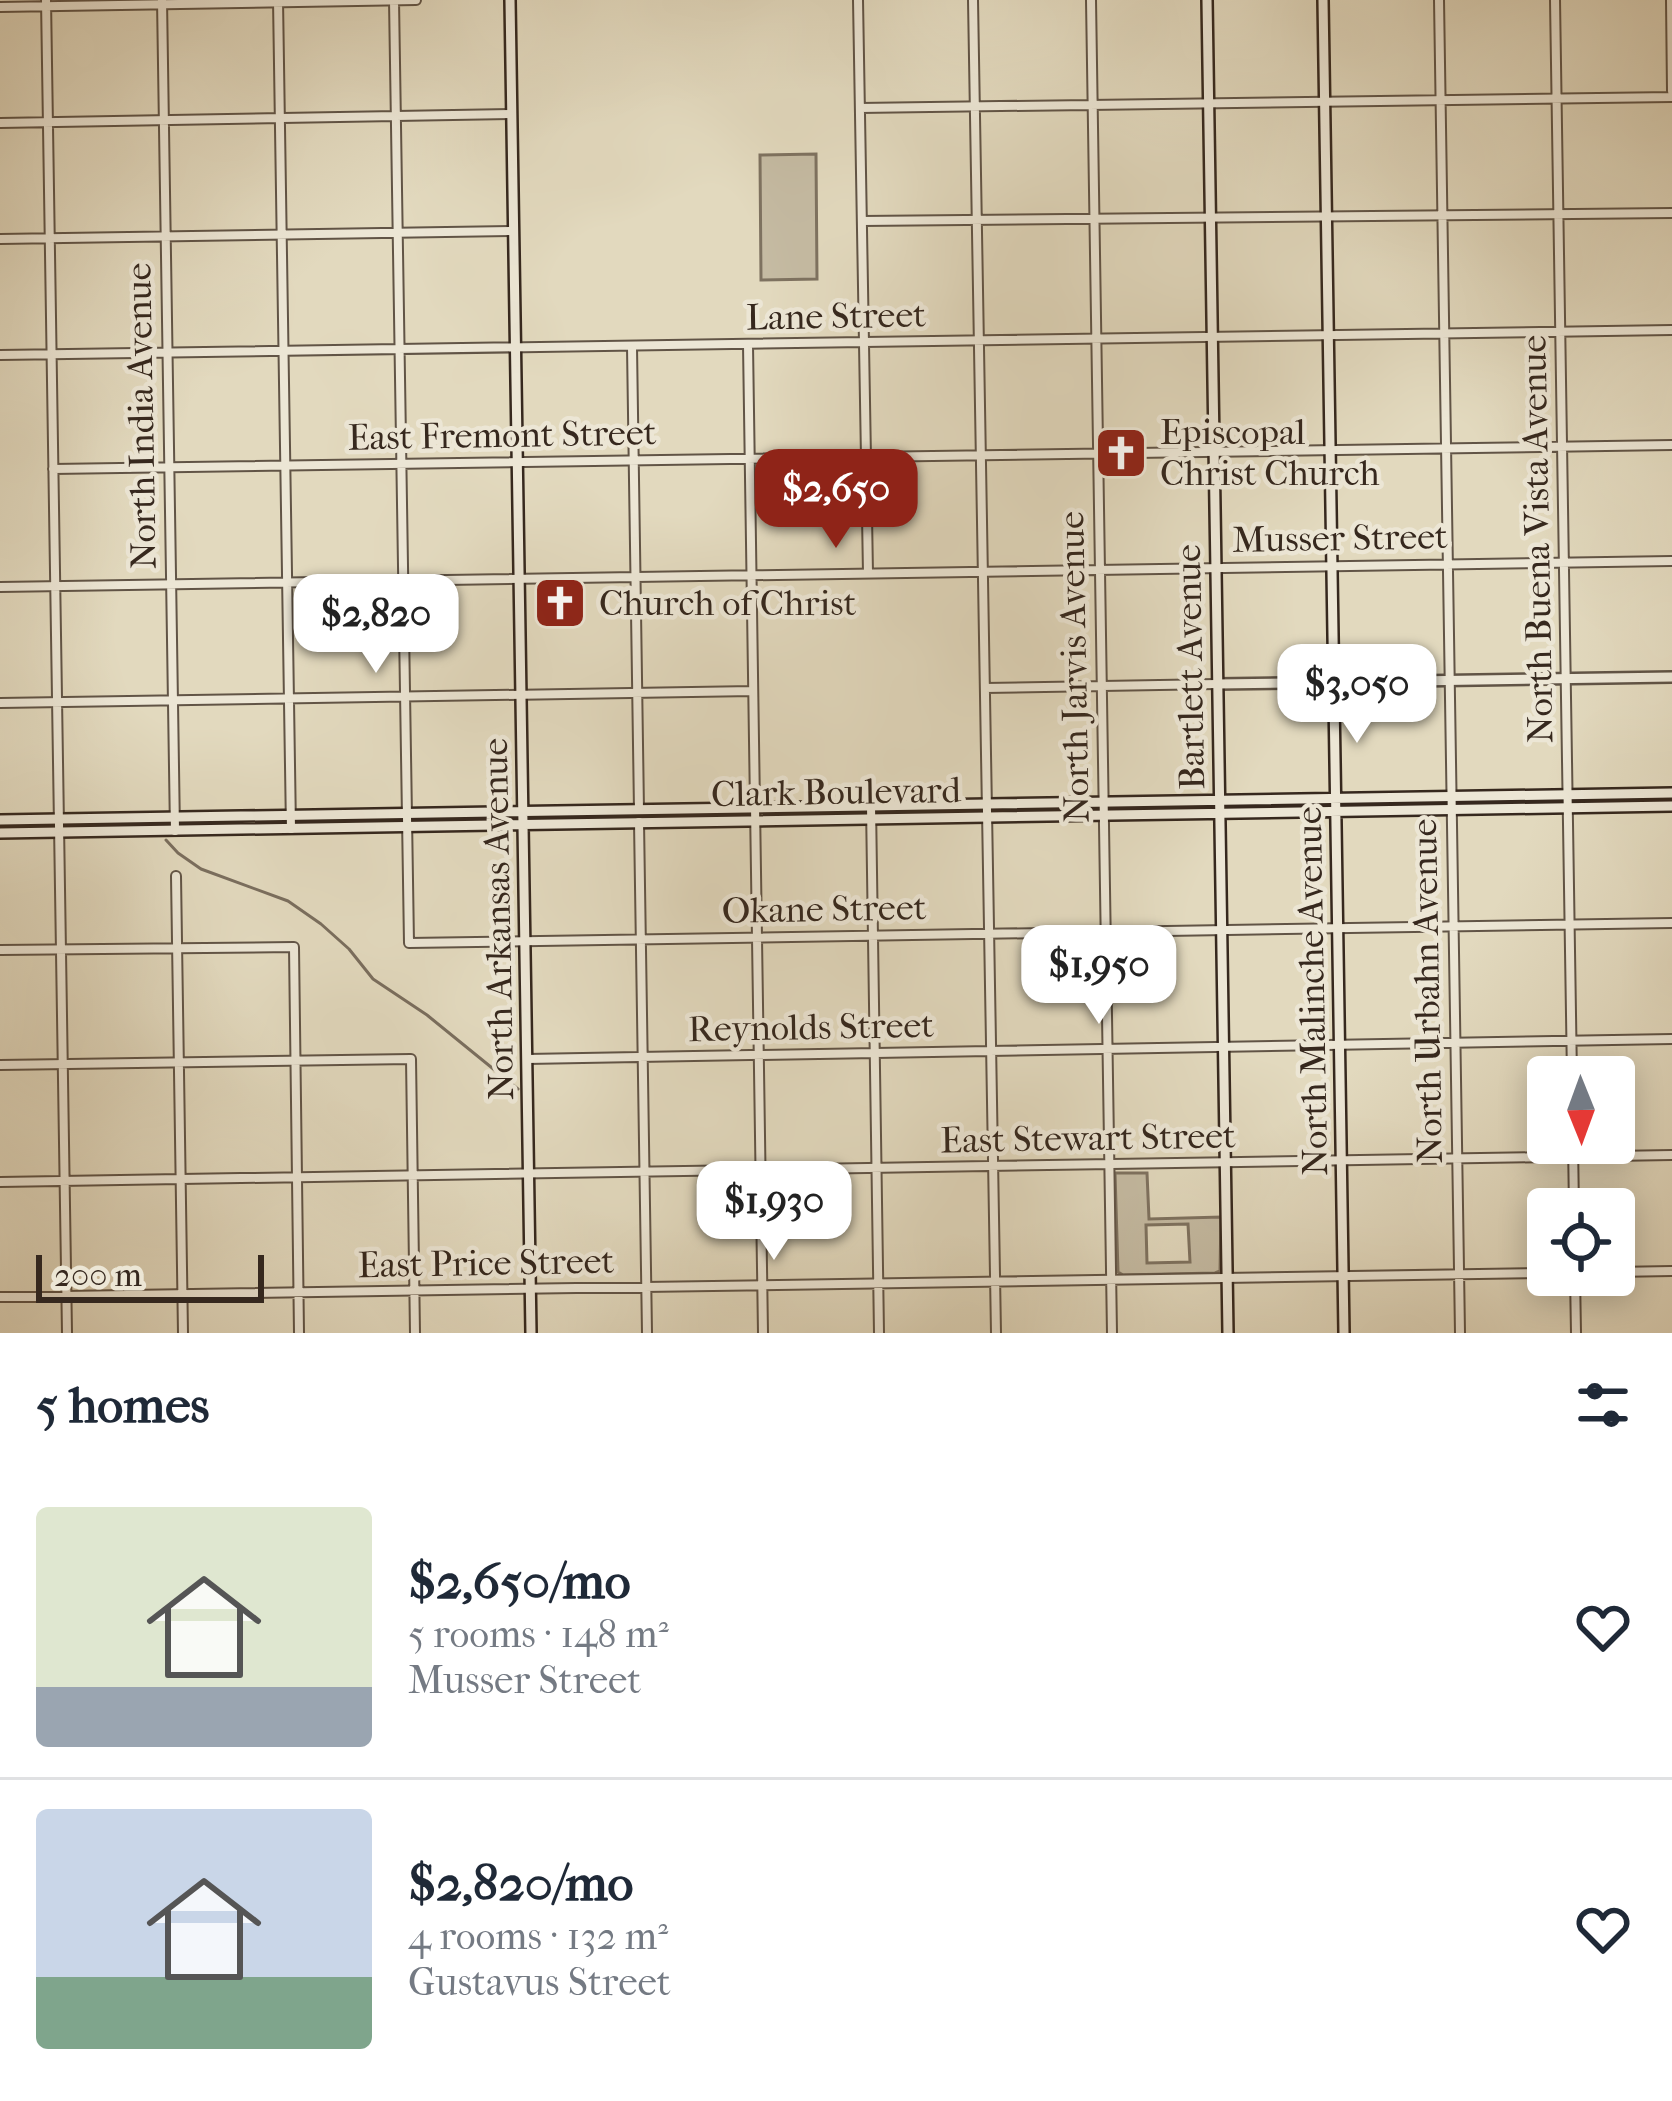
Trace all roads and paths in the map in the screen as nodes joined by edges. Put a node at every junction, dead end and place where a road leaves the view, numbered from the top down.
1 (394, 0) edge
2 (416, 0) edge
3 (510, 0) edge
4 (858, 0) edge
5 (973, 0) edge
6 (1091, 0) edge
7 (1207, 0) edge
8 (1323, 0) edge
9 (1439, 0) edge
10 (1555, 0) edge
11 (1671, 0) edge
12 (278, 1) edge
13 (162, 2) edge
14 (46, 3) edge
15 (0, 7) edge
16 (1672, 94) edge
17 (1557, 99) junction
18 (1440, 101) junction
19 (1325, 102) junction
20 (1092, 104) junction
21 (1208, 104) junction
22 (974, 106) junction
23 (860, 108) junction
24 (512, 114) junction
25 (396, 116) junction
26 (280, 118) junction
27 (164, 121) junction
28 (0, 123) edge
29 (48, 123) junction
30 (1672, 213) edge
31 (1559, 214) junction
32 (1442, 216) junction
33 (1094, 217) junction
34 (1327, 218) junction
35 (976, 219) junction
36 (1210, 220) junction
37 (862, 221) junction
38 (514, 230) junction
39 (398, 233) junction
40 (282, 235) junction
41 (166, 236) junction
42 (50, 238) junction
43 (0, 239) edge
44 (1672, 330) edge
45 (1561, 332) junction
46 (1444, 334) junction
47 (1328, 336) junction
48 (1096, 338) junction
49 (1212, 338) junction
50 (980, 340) junction
51 (864, 343) junction
52 (748, 345) junction
53 (632, 346) junction
54 (516, 347) junction
55 (400, 349) junction
56 (284, 351) junction
57 (167, 352) junction
58 (0, 355) edge
59 (52, 355) junction
60 (1672, 445) edge
61 (1563, 446) junction
62 (1446, 447) junction
63 (1330, 449) junction
64 (1214, 451) junction
65 (1098, 452) junction
66 (982, 454) junction
67 (866, 456) junction
68 (750, 458) junction
69 (634, 460) junction
70 (518, 462) junction
71 (401, 464) junction
72 (285, 466) junction
73 (169, 467) junction
74 (53, 470) junction
75 (1672, 561) edge
76 (1564, 562) junction
77 (1448, 563) junction
78 (1332, 565) junction
79 (1216, 567) junction
80 (1100, 569) junction
81 (983, 571) junction
82 (868, 573) junction
83 (752, 574) junction
84 (636, 577) junction
85 (520, 578) junction
86 (403, 580) junction
87 (287, 583) junction
88 (171, 584) junction
89 (55, 586) junction
90 (0, 587) edge
91 (1672, 677) edge
92 (1567, 679) junction
93 (1449, 680) junction
94 (1334, 682) junction
95 (1217, 684) junction
96 (1101, 686) junction
97 (985, 688) junction
98 (753, 692) junction
99 (638, 693) junction
100 (521, 695) junction
101 (405, 697) junction
102 (289, 699) junction
103 (173, 700) junction
104 (57, 703) junction
105 (0, 704) edge
106 (1672, 793) edge
107 (1568, 795) junction
108 (1451, 796) junction
109 (1336, 798) junction
110 (1220, 800) junction
111 (1103, 802) junction
112 (987, 804) junction
113 (871, 806) junction
114 (1672, 806) edge
115 (755, 808) junction
116 (1569, 808) junction
117 (639, 810) junction
118 (1451, 810) junction
119 (523, 811) junction
120 (1336, 812) junction
121 (407, 813) junction
122 (1220, 814) junction
123 (291, 815) junction
124 (1103, 815) junction
125 (175, 817) junction
126 (987, 817) junction
127 (59, 819) junction
128 (871, 819) junction
129 (0, 820) edge
130 (755, 821) junction
131 (639, 823) junction
132 (524, 824) junction
133 (407, 826) junction
134 (291, 829) junction
135 (175, 831) junction
136 (59, 832) junction
137 (0, 833) edge
138 (176, 876) dead end
139 (1672, 923) edge
140 (1570, 925) junction
141 (1453, 926) junction
142 (1338, 928) junction
143 (1221, 930) junction
144 (1105, 932) junction
145 (989, 934) junction
146 (873, 935) junction
147 (757, 937) junction
148 (641, 939) junction
149 (525, 941) junction
150 (178, 947) junction
151 (61, 949) junction
152 (0, 950) edge
153 (1672, 1039) edge
154 (1572, 1041) junction
155 (1455, 1042) junction
156 (1340, 1044) junction
157 (1223, 1046) junction
158 (1107, 1048) junction
159 (991, 1050) junction
160 (875, 1053) junction
161 (759, 1055) junction
162 (1572, 1056) edge
163 (643, 1057) junction
164 (527, 1059) junction
165 (295, 1060) junction
166 (178, 1062) junction
167 (63, 1064) junction
168 (0, 1065) edge
169 (1635, 1156) edge
170 (1672, 1156) edge
171 (1527, 1158) edge
172 (1457, 1159) junction
173 (1341, 1161) junction
174 (1225, 1162) junction
175 (1109, 1164) junction
176 (993, 1166) junction
177 (877, 1168) junction
178 (761, 1170) junction
179 (645, 1172) junction
180 (528, 1174) junction
181 (412, 1175) junction
182 (296, 1177) junction
183 (180, 1179) junction
184 (64, 1181) junction
185 (0, 1182) edge
186 (1672, 1271) edge
187 (1635, 1272) edge
188 (1527, 1273) edge
189 (1459, 1274) junction
190 (1343, 1276) junction
191 (1227, 1278) junction
192 (1111, 1280) junction
193 (995, 1281) junction
194 (879, 1283) junction
195 (763, 1285) junction
196 (646, 1287) junction
197 (530, 1289) junction
198 (415, 1291) junction
199 (298, 1293) junction
200 (182, 1294) junction
201 (66, 1296) junction
202 (1575, 1296) edge
203 (0, 1297) edge
204 (67, 1333) edge
205 (183, 1333) edge
206 (299, 1333) edge
207 (415, 1333) edge
208 (531, 1333) edge
209 (647, 1333) edge
210 (763, 1333) edge
211 (879, 1333) edge
212 (995, 1333) edge
213 (1112, 1333) edge
214 (1228, 1333) edge
215 (1344, 1333) edge
216 (1460, 1333) edge
217 (1576, 1333) edge

1 - 2 street
1 - 12 street
1 - 25 street
3 - 24 main road, North Arkansas Avenue
4 - 23 street
5 - 22 street
6 - 20 street, North Jarvis Avenue
7 - 21 main road, Bartlett Avenue
8 - 19 main road, North Malinche Avenue
9 - 18 street, North Urbahn Avenue
10 - 17 street, North Buena Vista Avenue
11 - 16 street
12 - 13 street
12 - 26 street
13 - 14 street
13 - 27 street, North India Avenue
14 - 15 street
14 - 29 street
16 - 17 street
17 - 18 street
17 - 31 street, North Buena Vista Avenue
18 - 19 street
18 - 32 street, North Urbahn Avenue
19 - 21 street
19 - 34 main road, North Malinche Avenue
20 - 21 street
20 - 22 street
20 - 33 street, North Jarvis Avenue
21 - 36 main road, Bartlett Avenue
22 - 23 street
22 - 35 street
23 - 37 street
24 - 25 street
24 - 38 main road, North Arkansas Avenue
25 - 26 street
25 - 39 street
26 - 27 street
26 - 40 street
27 - 29 street
27 - 41 street, North India Avenue
28 - 29 street
29 - 42 street
30 - 31 street
31 - 32 street
31 - 45 street, North Buena Vista Avenue
32 - 34 street
32 - 46 street, North Urbahn Avenue
33 - 35 street
33 - 36 street
33 - 48 street, North Jarvis Avenue
34 - 36 street
34 - 47 main road, North Malinche Avenue
35 - 37 street
35 - 50 street
36 - 49 main road, Bartlett Avenue
37 - 51 street
38 - 39 street
38 - 54 main road, North Arkansas Avenue
39 - 40 street
39 - 55 street
40 - 41 street
40 - 56 street
41 - 42 street
41 - 57 street, North India Avenue
42 - 43 street
42 - 59 street
44 - 45 street, Lane Street
45 - 46 street, Lane Street
45 - 61 street, North Buena Vista Avenue
46 - 47 street, Lane Street
46 - 62 street, North Urbahn Avenue
47 - 49 street, Lane Street
47 - 63 main road, North Malinche Avenue
48 - 49 street, Lane Street
48 - 50 street, Lane Street
48 - 65 street, North Jarvis Avenue
49 - 64 main road, Bartlett Avenue
50 - 51 street, Lane Street
50 - 66 street
51 - 52 street, Lane Street
51 - 67 street
52 - 53 street, Lane Street
52 - 68 street
53 - 54 street, Lane Street
53 - 69 street
54 - 55 street, Lane Street
54 - 70 main road, North Arkansas Avenue
55 - 56 street, Lane Street
55 - 71 street
56 - 57 street, Lane Street
56 - 72 street
57 - 59 street, Lane Street
57 - 73 street, North India Avenue
58 - 59 street, Lane Street
59 - 74 street
60 - 61 street, East Fremont Street
61 - 62 street, East Fremont Street
61 - 76 street, North Buena Vista Avenue
62 - 63 street, East Fremont Street
62 - 77 street, North Urbahn Avenue
63 - 64 street, East Fremont Street
63 - 78 main road, North Malinche Avenue
64 - 65 street, East Fremont Street
64 - 79 main road, Bartlett Avenue
65 - 66 street, East Fremont Street
65 - 80 street, North Jarvis Avenue
66 - 67 street, East Fremont Street
66 - 81 street
67 - 68 street, East Fremont Street
67 - 82 street
68 - 69 street, East Fremont Street
68 - 83 street
69 - 70 street, East Fremont Street
69 - 84 street
70 - 71 street, East Fremont Street
70 - 85 main road, North Arkansas Avenue
71 - 72 street, East Fremont Street
71 - 86 street
72 - 73 street, East Fremont Street
72 - 87 street
73 - 74 street, East Fremont Street
73 - 88 street, North India Avenue
74 - 89 street
75 - 76 street, Musser Street
76 - 77 street, Musser Street
76 - 92 street, North Buena Vista Avenue
77 - 78 street, Musser Street
77 - 93 street, North Urbahn Avenue
78 - 79 street, Musser Street
78 - 94 main road, North Malinche Avenue
79 - 80 street, Musser Street
79 - 95 main road, Bartlett Avenue
80 - 81 street, Musser Street
80 - 96 street, North Jarvis Avenue
81 - 82 street, Musser Street
81 - 97 street
82 - 83 street, Musser Street
83 - 84 street, Musser Street
83 - 98 street
84 - 85 street, Musser Street
84 - 99 street
85 - 86 street, Musser Street
85 - 100 main road, North Arkansas Avenue
86 - 87 street, Musser Street
86 - 101 street
87 - 88 street, Musser Street
87 - 102 street
88 - 89 street, Musser Street
88 - 103 street, North India Avenue
89 - 90 street, Musser Street
89 - 104 street
91 - 92 main road
92 - 93 main road
92 - 107 street, North Buena Vista Avenue
93 - 94 main road
93 - 108 street, North Urbahn Avenue
94 - 95 main road
94 - 109 main road, North Malinche Avenue
95 - 96 street
95 - 110 main road, Bartlett Avenue
96 - 97 street
96 - 111 street, North Jarvis Avenue
97 - 112 street
98 - 99 street
98 - 115 street
99 - 100 street
99 - 117 street
100 - 101 street
100 - 119 main road, North Arkansas Avenue
101 - 102 street
101 - 121 street
102 - 103 street
102 - 123 street
103 - 104 street
103 - 125 street, North India Avenue
104 - 105 street
104 - 127 street
106 - 107 main road, Clark Boulevard
107 - 108 main road, Clark Boulevard
107 - 116 street, North Buena Vista Avenue
108 - 109 main road, Clark Boulevard
108 - 118 street, North Urbahn Avenue
109 - 110 main road, Clark Boulevard
109 - 120 main road, North Malinche Avenue
110 - 111 main road, Clark Boulevard
110 - 122 main road, Bartlett Avenue
111 - 112 main road, Clark Boulevard
111 - 124 street, North Jarvis Avenue
112 - 113 main road, Clark Boulevard
112 - 126 street
113 - 115 main road, Clark Boulevard
113 - 128 street
114 - 116 main road, Clark Boulevard
115 - 117 main road, Clark Boulevard
115 - 130 street
116 - 118 main road, Clark Boulevard
116 - 140 street, North Buena Vista Avenue
117 - 119 main road, Clark Boulevard
118 - 120 main road, Clark Boulevard
118 - 141 street, North Urbahn Avenue
119 - 121 main road, Clark Boulevard
119 - 132 main road, North Arkansas Avenue
120 - 122 main road, Clark Boulevard
120 - 142 main road, North Malinche Avenue
121 - 123 main road, Clark Boulevard
121 - 133 street
122 - 124 main road, Clark Boulevard
122 - 143 main road, Bartlett Avenue
123 - 125 main road, Clark Boulevard
123 - 134 street
124 - 126 main road, Clark Boulevard
124 - 144 street, North Jarvis Avenue
125 - 127 main road, Clark Boulevard
125 - 135 street, North India Avenue
126 - 128 main road, Clark Boulevard
126 - 145 street
127 - 129 main road, Clark Boulevard
127 - 136 street
128 - 130 main road, Clark Boulevard
128 - 146 street
130 - 131 main road, Clark Boulevard
130 - 147 street
131 - 132 main road, Clark Boulevard
131 - 148 street
132 - 133 main road, Clark Boulevard
132 - 149 main road, North Arkansas Avenue
133 - 134 main road, Clark Boulevard
133 - 149 street, Okane Street
134 - 135 main road, Clark Boulevard
135 - 136 main road, Clark Boulevard
136 - 137 main road, Clark Boulevard
136 - 151 street
138 - 150 street
139 - 140 street, Okane Street
140 - 141 street, Okane Street
140 - 154 street, North Buena Vista Avenue
141 - 142 street, Okane Street
141 - 155 street, North Urbahn Avenue
142 - 143 street, Okane Street
142 - 156 main road, North Malinche Avenue
143 - 144 street, Okane Street
143 - 157 main road, Bartlett Avenue
144 - 145 street, Okane Street
144 - 158 street, North Jarvis Avenue
145 - 146 street, Okane Street
145 - 159 street
146 - 147 street, Okane Street
146 - 160 street
147 - 148 street, Okane Street
147 - 161 street
148 - 149 street, Okane Street
148 - 163 street
149 - 164 main road, North Arkansas Avenue
150 - 151 street
150 - 165 street
150 - 166 street
151 - 152 street
151 - 167 street
153 - 154 street, Reynolds Street
154 - 155 street, Reynolds Street
154 - 162 street, North Buena Vista Avenue
155 - 156 street, Reynolds Street
155 - 172 street, North Urbahn Avenue
156 - 157 street, Reynolds Street
156 - 173 main road, North Malinche Avenue
157 - 158 street, Reynolds Street
157 - 174 main road, Bartlett Avenue
158 - 159 street, Reynolds Street
158 - 175 street, North Jarvis Avenue
159 - 160 street, Reynolds Street
159 - 176 street
160 - 161 street, Reynolds Street
160 - 177 street
161 - 163 street, Reynolds Street
161 - 178 street
163 - 164 street, Reynolds Street
163 - 179 street
164 - 180 main road, North Arkansas Avenue
165 - 166 street
165 - 181 street
165 - 182 street
166 - 167 street
166 - 183 street
167 - 168 street
167 - 184 street
169 - 170 street, East Stewart Street
171 - 172 street, East Stewart Street
172 - 173 street, East Stewart Street
172 - 189 street, North Urbahn Avenue
173 - 174 street, East Stewart Street
173 - 190 main road, North Malinche Avenue
174 - 175 street, East Stewart Street
174 - 191 main road, Bartlett Avenue
175 - 176 street, East Stewart Street
175 - 192 street, North Jarvis Avenue
176 - 177 street, East Stewart Street
176 - 193 street
177 - 178 street, East Stewart Street
177 - 194 street
178 - 179 street, East Stewart Street
178 - 195 street
179 - 180 street, East Stewart Street
179 - 196 street
180 - 181 street, East Stewart Street
180 - 197 main road, North Arkansas Avenue
181 - 182 street, East Stewart Street
181 - 198 street
182 - 183 street, East Stewart Street
182 - 199 street
183 - 184 street, East Stewart Street
183 - 200 street
184 - 185 street, East Stewart Street
184 - 201 street
186 - 187 street
188 - 189 street, East Price Street
189 - 190 street, East Price Street
189 - 216 street, North Urbahn Avenue
190 - 191 street, East Price Street
190 - 215 main road, North Malinche Avenue
191 - 192 street, East Price Street
191 - 214 main road, Bartlett Avenue
192 - 193 street, East Price Street
192 - 213 street, North Jarvis Avenue
193 - 194 street, East Price Street
193 - 212 street
194 - 195 street, East Price Street
194 - 211 street
195 - 196 street, East Price Street
195 - 210 street
196 - 197 street, East Price Street
196 - 209 street
197 - 198 street, East Price Street
197 - 208 main road, North Arkansas Avenue
198 - 199 street, East Price Street
198 - 207 street
199 - 200 street, East Price Street
199 - 206 street
200 - 201 street, East Price Street
200 - 205 street
201 - 203 street, East Price Street
201 - 204 street
202 - 217 street

